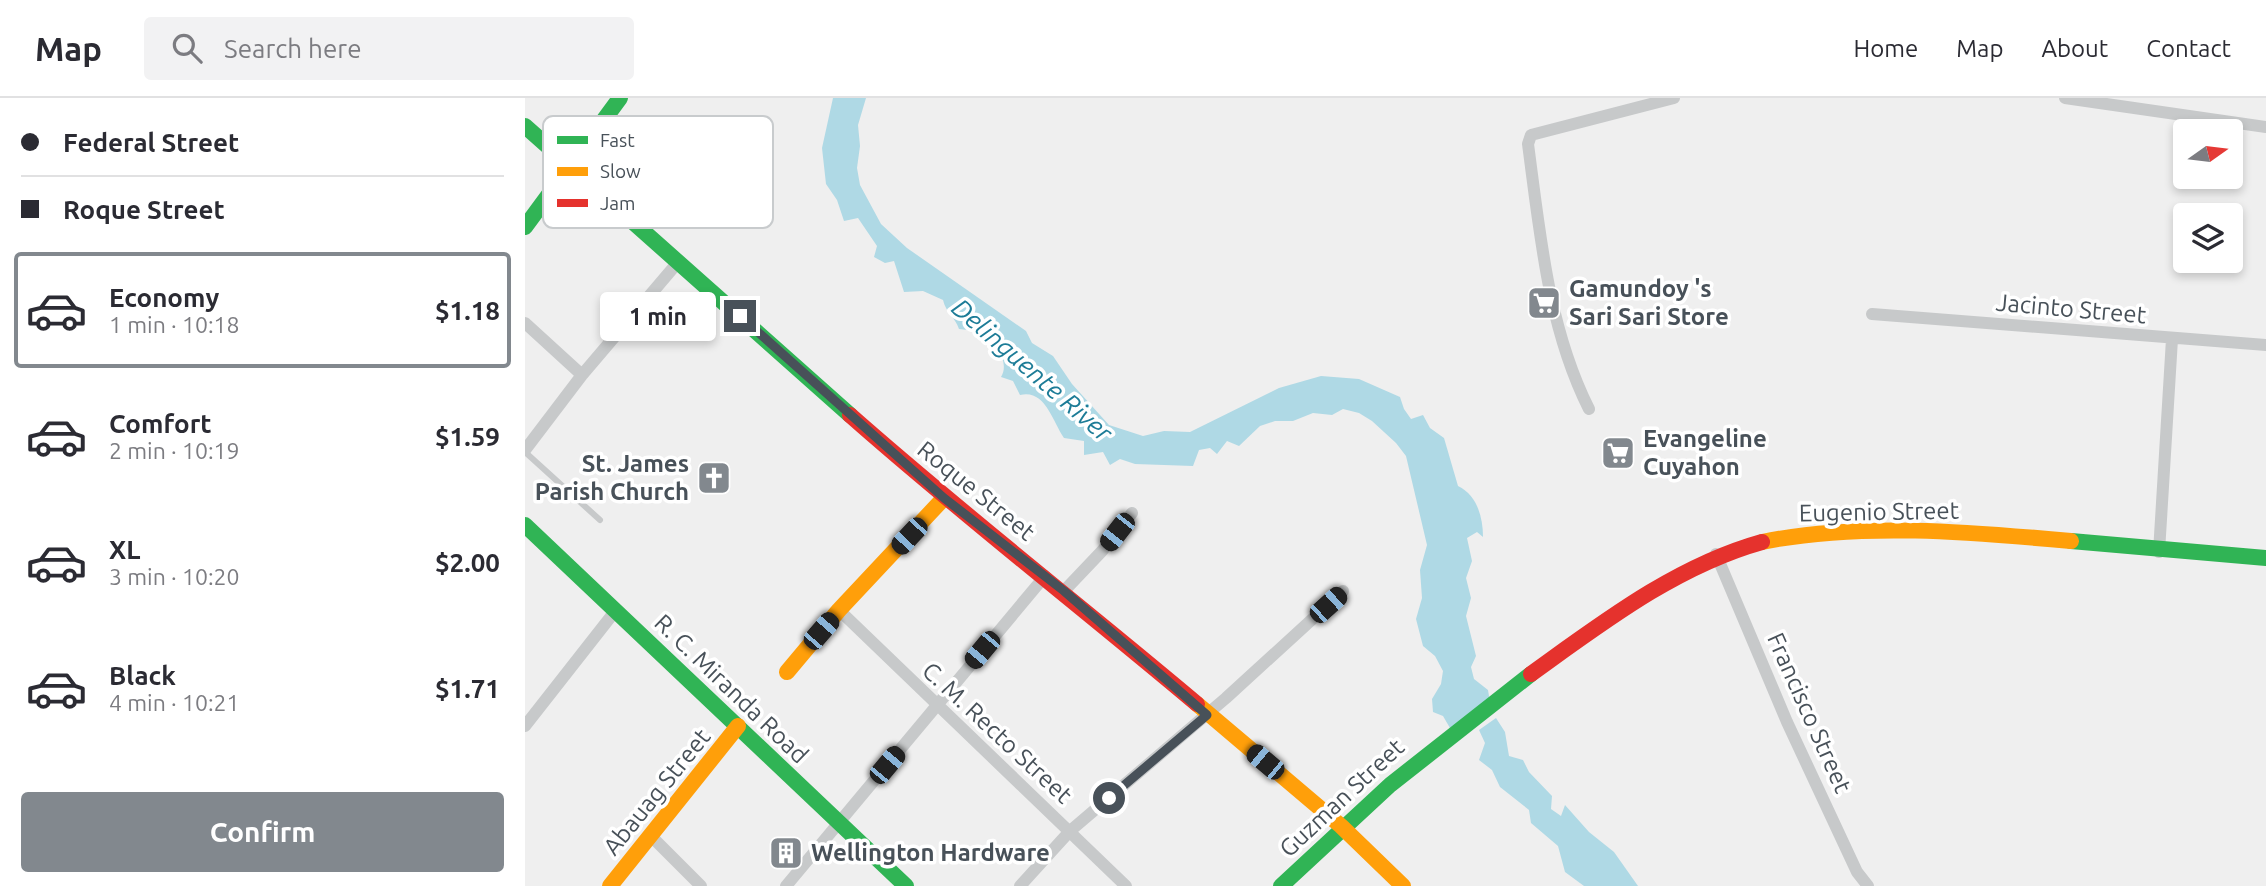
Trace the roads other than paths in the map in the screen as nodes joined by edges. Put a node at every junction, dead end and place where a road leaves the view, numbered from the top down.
1 (620, 98) edge
2 (1674, 98) edge
3 (2065, 98) edge
4 (607, 116) edge
5 (525, 126) edge
6 (2266, 127) edge
7 (543, 141) edge
8 (543, 202) edge
9 (525, 227) edge
10 (642, 228) edge
11 (679, 261) junction
12 (1873, 314) dead end
13 (525, 323) edge
14 (2172, 339) junction
15 (2266, 345) edge
16 (582, 375) junction
17 (1589, 409) dead end
18 (525, 451) edge
19 (944, 498) junction
20 (1132, 513) dead end
21 (600, 520) dead end
22 (525, 525) edge
23 (2159, 552) junction
24 (1717, 554) junction
25 (2266, 558) edge
26 (1045, 576) junction
27 (1064, 591) junction
28 (1343, 591) dead end
29 (616, 610) junction
30 (839, 610) junction
31 (786, 672) dead end
32 (1530, 674) joint
33 (936, 706) junction
34 (1207, 715) junction
35 (525, 726) edge
36 (738, 726) junction
37 (838, 824) junction
38 (1341, 826) junction
39 (1070, 831) junction
40 (651, 836) junction
41 (610, 886) edge
42 (701, 886) edge
43 (786, 886) edge
44 (906, 886) edge
45 (1020, 886) edge
46 (1126, 886) edge
47 (1281, 886) edge
48 (1403, 886) edge
49 (1868, 886) edge

1 - 4 street
2 - 17 street
3 - 6 street
5 - 7 street, Roque Street
8 - 9 street
10 - 11 street, Roque Street
11 - 16 street
11 - 19 street, Roque Street
12 - 14 street, Jacinto Street
13 - 16 street
14 - 15 street, Jacinto Street
14 - 23 street
16 - 18 street
18 - 21 lane
19 - 26 street, Roque Street
19 - 30 street
20 - 27 street
22 - 29 street, R. C. Miranda Road
23 - 24 street, Eugenio Street
23 - 25 street, Eugenio Street
24 - 32 street, Eugenio Street
24 - 49 street, Francisco Street
26 - 27 street, Roque Street
26 - 33 street
27 - 34 street, Roque Street
28 - 34 street
29 - 35 street
29 - 36 street, R. C. Miranda Road
30 - 31 street
30 - 33 street, C. M. Recto Street
32 - 38 street, Guzman Street
33 - 37 street
33 - 39 street, C. M. Recto Street
34 - 38 street, Roque Street
34 - 39 street
36 - 37 street, R. C. Miranda Road
36 - 40 street, Abauag Street
37 - 43 street
37 - 44 street, R. C. Miranda Road
38 - 47 street, Guzman Street
38 - 48 street, Roque Street
39 - 45 street
39 - 46 street, C. M. Recto Street
40 - 41 street, Abauag Street
40 - 42 street

